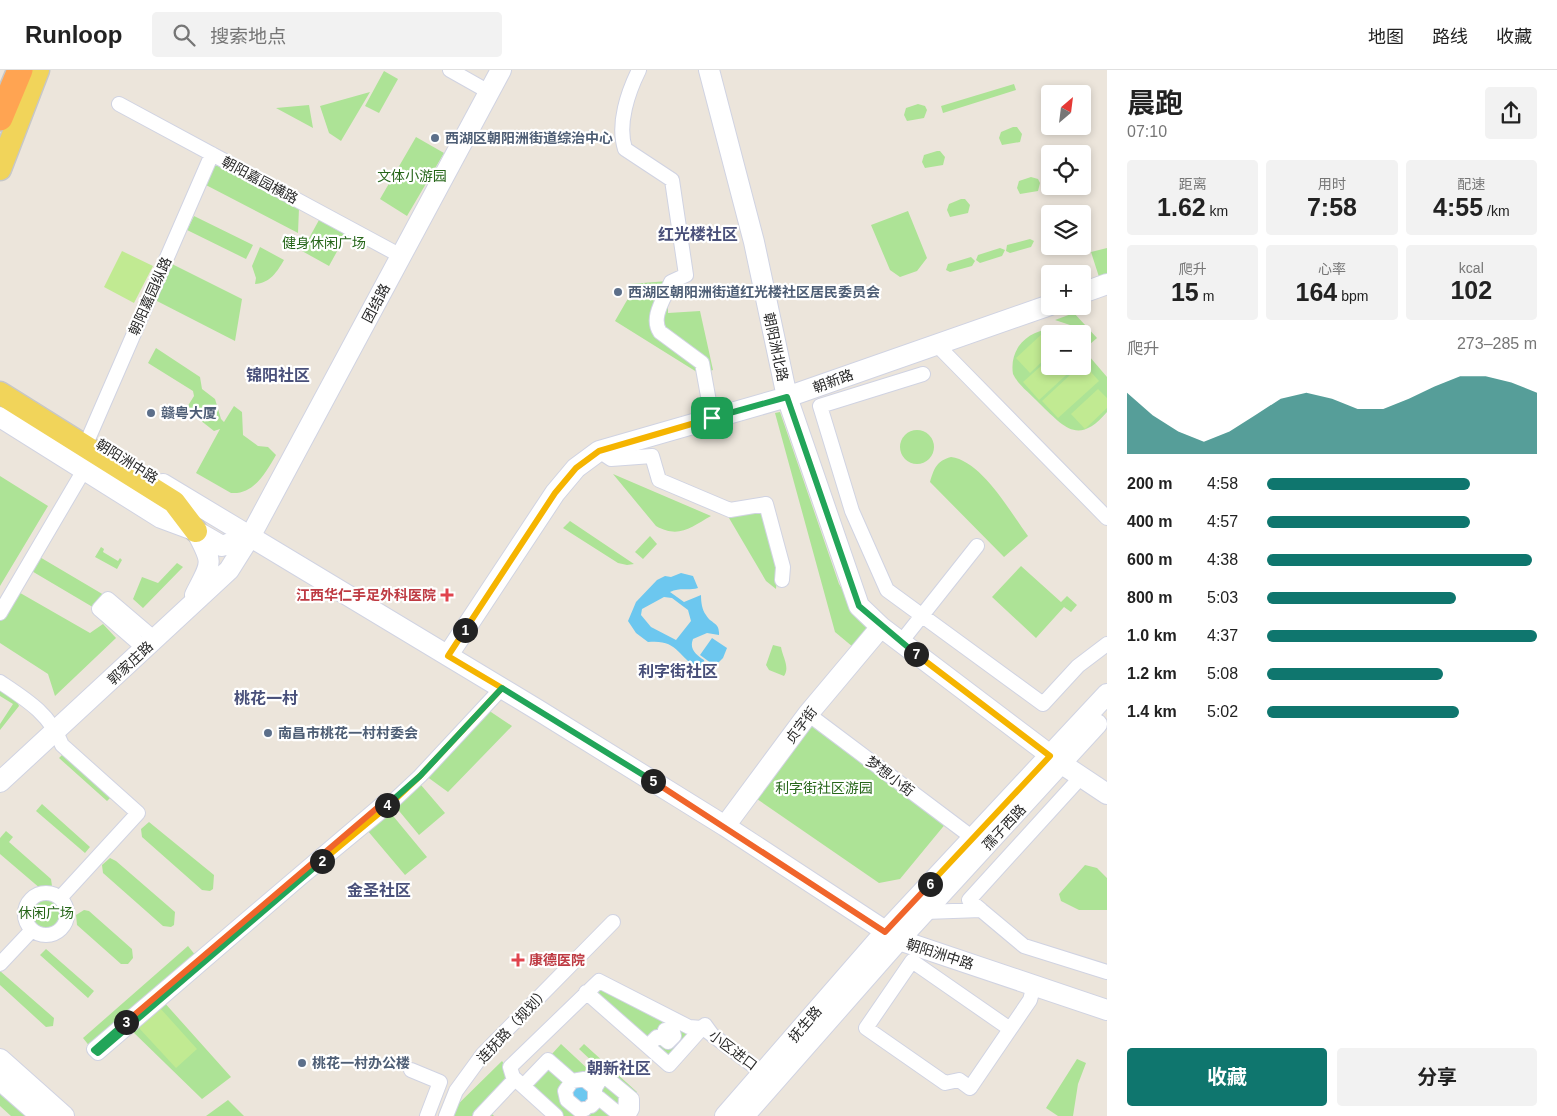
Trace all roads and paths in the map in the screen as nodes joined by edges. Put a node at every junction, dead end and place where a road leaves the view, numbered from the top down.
1 (21, 70) edge
2 (38, 70) edge
3 (450, 70) edge
4 (466, 70) edge
5 (638, 70) edge
6 (709, 70) edge
7 (495, 83) edge
8 (119, 104) dead end
9 (0, 118) edge
10 (0, 139) edge
11 (212, 154) junction
12 (0, 169) edge
13 (402, 256) junction
14 (1107, 284) edge
15 (1091, 290) edge
16 (1041, 308) edge
17 (936, 344) junction
18 (923, 374) dead end
19 (1, 385) edge
20 (787, 397) junction
21 (0, 417) edge
22 (712, 418) junction
23 (88, 437) junction
24 (599, 451) junction
25 (84, 470) junction
26 (1107, 518) edge
27 (196, 531) junction
28 (251, 536) junction
29 (977, 546) dead end
30 (782, 580) dead end
31 (189, 607) junction
32 (0, 613) edge
33 (922, 616) junction
34 (881, 627) junction
35 (901, 642) junction
36 (1107, 644) edge
37 (448, 656) junction
38 (0, 682) edge
39 (502, 688) junction
40 (1107, 694) edge
41 (1107, 713) edge
42 (808, 714) junction
43 (56, 731) junction
44 (1056, 760) junction
45 (1081, 777) junction
46 (0, 782) edge
47 (1107, 794) edge
48 (388, 806) junction
49 (725, 826) junction
50 (973, 838) junction
51 (60, 898) junction
52 (981, 910) junction
53 (925, 912) junction
54 (613, 922) dead end
55 (32, 930) junction
56 (892, 936) junction
57 (0, 964) edge
58 (1107, 972) edge
59 (1034, 985) junction
60 (586, 992) junction
61 (1107, 1010) edge
62 (696, 1028) junction
63 (1010, 1029) junction
64 (662, 1038) dead end
65 (0, 1060) edge
66 (411, 1070) dead end
67 (763, 1073) junction
68 (0, 1080) edge
69 (572, 1081) junction
70 (519, 1083) junction
71 (590, 1104) edge
72 (41, 1116) edge
73 (64, 1116) edge
74 (427, 1116) edge
75 (446, 1116) edge
76 (480, 1116) edge
77 (556, 1116) edge
78 (621, 1116) edge
79 (627, 1116) edge
80 (725, 1116) edge
81 (744, 1116) edge

1 - 9 highway
1 - 10 main road
2 - 12 main road
3 - 7 street
4 - 7 street
5 - 22 street
6 - 20 main road, 朝阳洲北路
7 - 13 main road, 团结路
8 - 11 street, 朝阳嘉园横路
11 - 13 street, 朝阳嘉园横路
11 - 23 street, 朝阳嘉园纵路
13 - 28 main road, 团结路
14 - 15 main road
16 - 17 main road, 朝新路
17 - 20 main road, 朝新路
17 - 26 street
18 - 33 street
19 - 23 main road, 朝阳洲中路
19 - 27 main road
20 - 22 main road, 朝新路
20 - 34 main road, 朝阳洲北路
21 - 25 main road
22 - 24 main road, 朝新路
23 - 28 main road, 朝阳洲中路
24 - 30 street
24 - 37 main road, 朝新路
25 - 27 main road
25 - 32 street
27 - 28 main road
27 - 31 main road
28 - 31 main road, 郭家庄路
28 - 37 main road, 朝阳洲中路
29 - 33 street
31 - 43 main road, 郭家庄路
33 - 35 street
33 - 36 street
34 - 35 main road, 朝阳洲北路
34 - 42 main road, 贞字街
35 - 44 main road, 朝阳洲北路
37 - 39 main road, 朝阳洲中路
38 - 43 street
39 - 48 street
39 - 49 main road, 朝阳洲中路
40 - 44 main road, 孺子西路
41 - 44 main road, 孺子西路
42 - 49 main road, 贞字街
42 - 50 street, 梦想小街
43 - 46 main road, 郭家庄路
43 - 51 street
44 - 45 main road, 朝阳洲北路
44 - 50 main road, 孺子西路
44 - 53 main road, 孺子西路
45 - 47 main road, 朝阳洲北路
45 - 52 street
48 - 48 street
49 - 56 main road, 朝阳洲中路
50 - 56 main road, 孺子西路
51 - 55 street
51 - 55 street
52 - 53 street
52 - 58 street
53 - 56 main road, 孺子西路
54 - 75 street, 连抚路（规划）
55 - 57 street
56 - 59 main road, 朝阳洲中路
56 - 67 main road, 抚生路
56 - 81 main road, 抚生路
59 - 61 main road, 朝阳洲中路
59 - 63 street
60 - 62 street, 小区进口
60 - 62 street
60 - 70 street
62 - 64 street
62 - 67 street, 小区进口
63 - 63 street
65 - 73 main road
66 - 74 street
67 - 80 main road, 抚生路
68 - 72 main road
69 - 70 street
69 - 71 street
69 - 71 street
70 - 76 street
70 - 77 street
71 - 78 street
71 - 79 street

